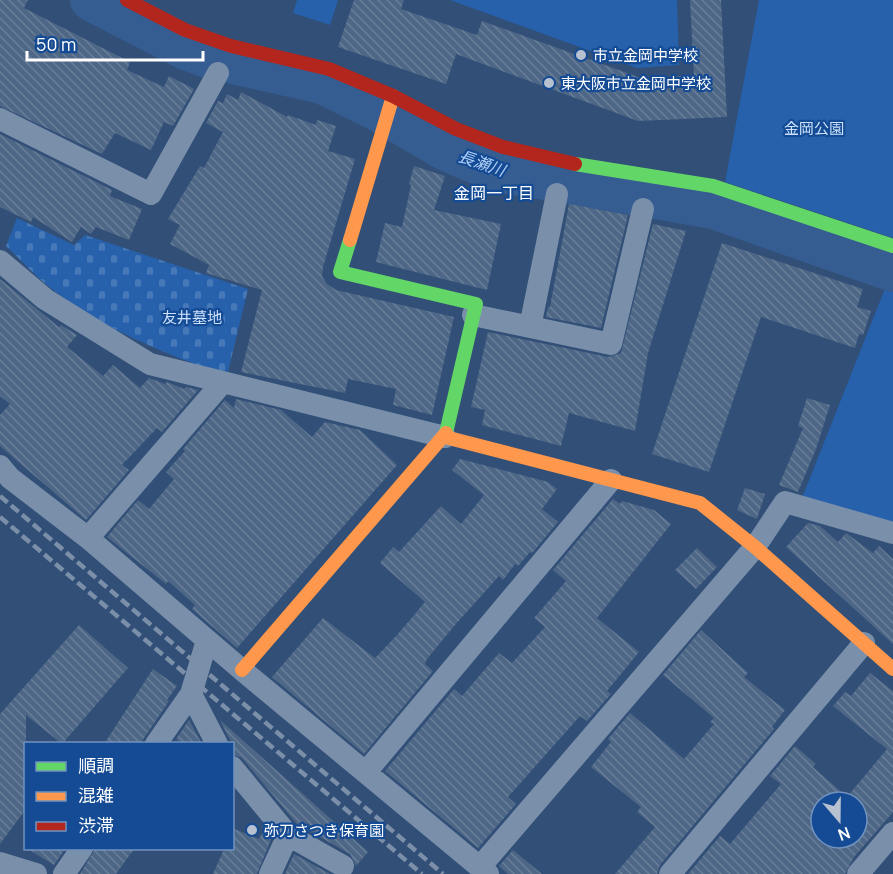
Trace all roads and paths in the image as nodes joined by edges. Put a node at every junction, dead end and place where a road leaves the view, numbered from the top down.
1 (127, 0) edge
2 (218, 73) dead end
3 (391, 102) junction
4 (0, 119) edge
5 (558, 195) dead end
6 (643, 209) dead end
7 (893, 246) edge
8 (0, 261) edge
9 (473, 315) junction
10 (530, 327) junction
11 (223, 382) junction
12 (445, 437) junction
13 (0, 466) edge
14 (611, 480) junction
15 (893, 533) edge
16 (88, 538) junction
17 (755, 548) junction
18 (207, 640) junction
19 (864, 643) junction
20 (893, 669) edge
21 (242, 670) junction
22 (190, 694) junction
23 (157, 742) edge
24 (216, 742) edge
25 (234, 769) edge
26 (366, 772) junction
27 (893, 833) edge
28 (288, 835) junction
29 (81, 850) edge
30 (0, 863) edge
31 (343, 866) dead end
32 (484, 870) edge
33 (36, 874) edge
34 (64, 874) edge
35 (270, 874) edge
36 (670, 874) edge
37 (858, 874) edge

1 - 3 street
2 - 4 street
3 - 7 street
3 - 9 street
5 - 10 street
6 - 10 street
8 - 11 street
9 - 10 street
9 - 12 street
11 - 12 street
11 - 16 street
12 - 14 street
12 - 21 street
13 - 16 street
14 - 17 street
14 - 26 street
15 - 17 street
16 - 18 street
17 - 19 street
17 - 32 street
18 - 21 street
18 - 22 street
19 - 20 street
19 - 36 street
21 - 26 street
22 - 23 street
22 - 24 street
25 - 28 street
26 - 32 street
27 - 37 street
28 - 31 street
28 - 35 street
29 - 34 street
30 - 33 street

